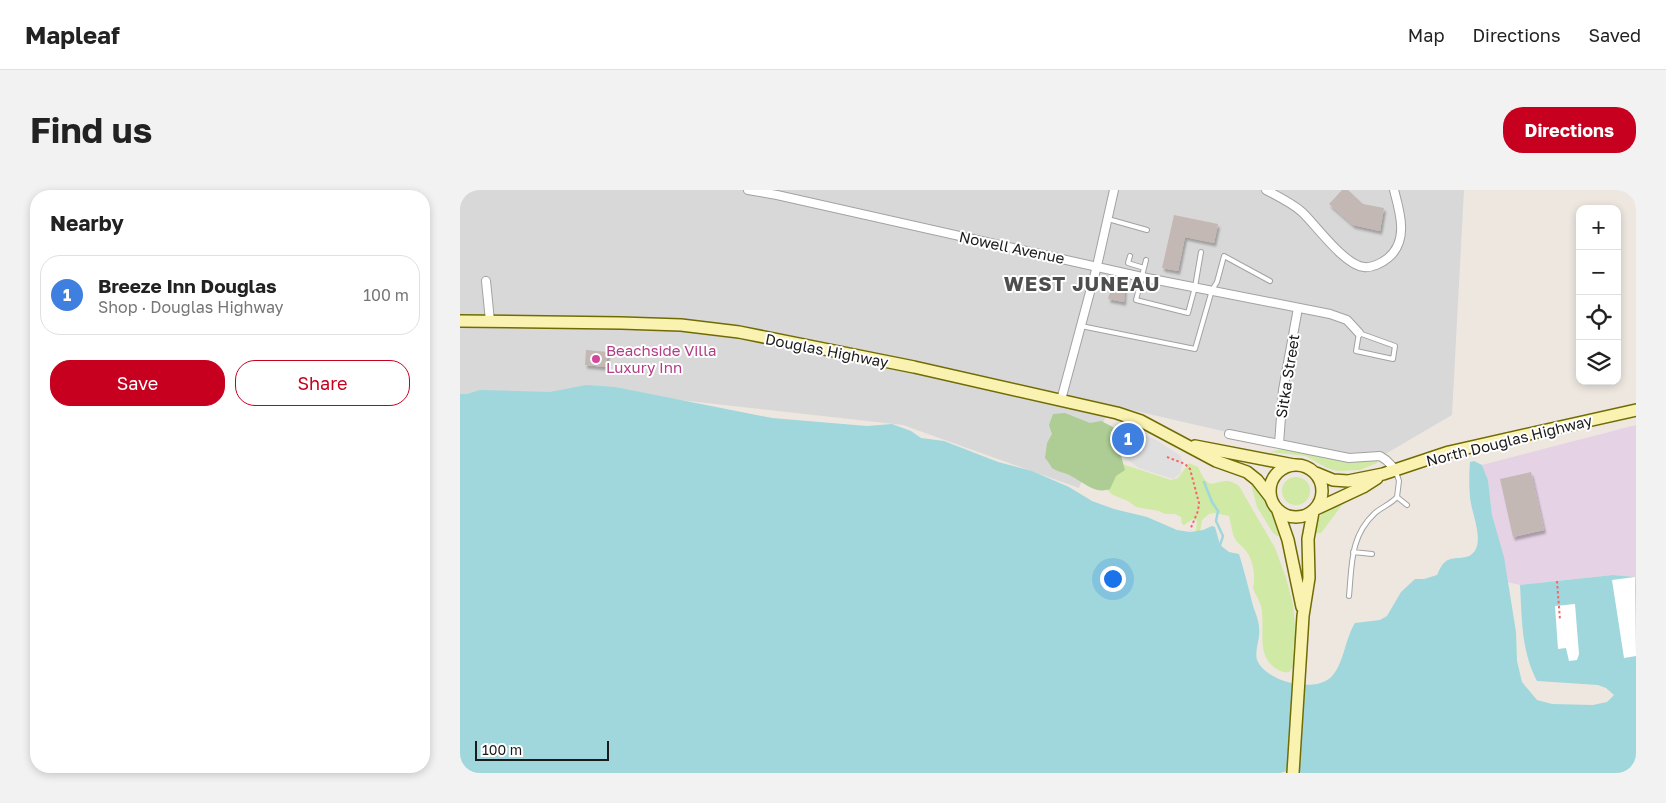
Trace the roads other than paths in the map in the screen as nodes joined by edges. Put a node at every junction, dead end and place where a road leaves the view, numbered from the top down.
1 (748, 190) edge
2 (1114, 190) edge
3 (1266, 190) edge
4 (1394, 190) edge
5 (1108, 219) junction
6 (1147, 230) dead end
7 (1201, 252) dead end
8 (1130, 256) dead end
9 (1146, 260) dead end
10 (1097, 266) junction
11 (1144, 268) junction
12 (1142, 276) junction
13 (486, 281) dead end
14 (1270, 281) dead end
15 (1195, 287) junction
16 (1212, 290) junction
17 (1298, 308) junction
18 (460, 321) edge
19 (490, 321) junction
20 (1081, 326) junction
21 (1359, 333) junction
22 (1062, 400) junction
23 (1636, 410) edge
24 (1229, 434) dead end
25 (1183, 443) junction
26 (1279, 444) junction
27 (1296, 465) junction
28 (1395, 469) junction
29 (1316, 474) junction
30 (1383, 474) junction
31 (1397, 497) junction
32 (1271, 498) junction
33 (1407, 505) dead end
34 (1278, 511) junction
35 (1314, 511) junction
36 (1353, 552) junction
37 (1372, 554) dead end
38 (1349, 596) dead end
39 (1303, 616) junction
40 (1293, 773) edge

1 - 10 street, Nowell Avenue
2 - 5 street
3 - 4 street
5 - 6 lane
5 - 10 street
7 - 15 lane
8 - 11 lane
9 - 11 lane
10 - 12 street, Nowell Avenue
10 - 20 street
11 - 12 lane
12 - 15 street, Nowell Avenue
12 - 15 lane
13 - 19 street
14 - 16 lane
15 - 16 street, Nowell Avenue
16 - 17 street, Nowell Avenue
16 - 20 lane
17 - 21 street, Nowell Avenue
17 - 26 street, Sitka Street
18 - 19 main road, Douglas Highway
19 - 22 main road, Douglas Highway
20 - 22 street
21 - 21 lane
22 - 25 main road, Douglas Highway
23 - 28 main road, North Douglas Highway
24 - 26 street
25 - 27 main road
25 - 32 main road, Douglas Highway
26 - 28 street
27 - 29 main road
27 - 32 main road
28 - 30 main road, North Douglas Highway
28 - 31 lane
29 - 30 main road
29 - 35 main road
30 - 35 main road
31 - 33 lane
31 - 36 lane
32 - 34 main road
34 - 35 main road
34 - 39 main road
35 - 39 main road
36 - 37 lane
36 - 38 lane
39 - 40 main road

